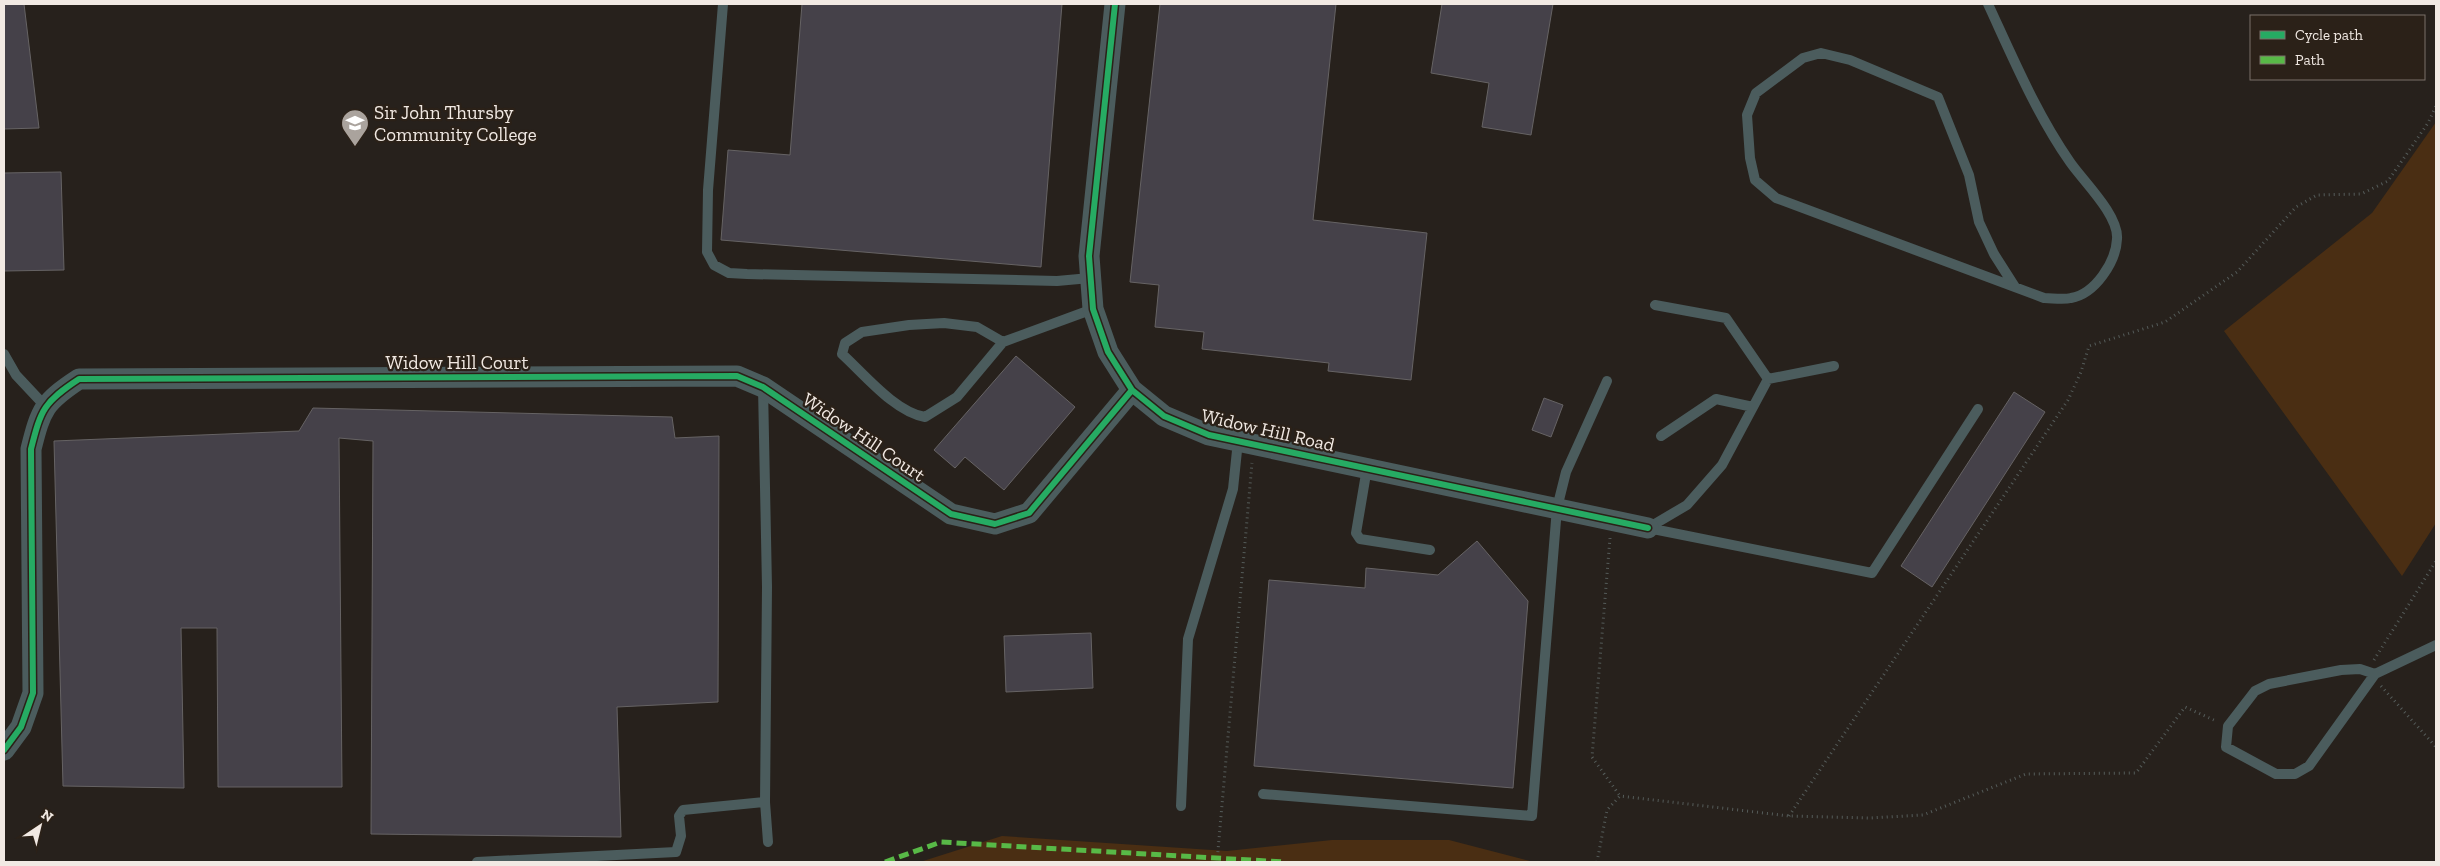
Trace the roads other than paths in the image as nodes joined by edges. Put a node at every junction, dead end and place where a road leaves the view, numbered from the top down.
1 (723, 4) edge
2 (1115, 4) edge
3 (1988, 4) edge
4 (1090, 278) junction
5 (2015, 287) junction
6 (1655, 305) dead end
7 (1093, 309) junction
8 (1003, 342) junction
9 (4, 354) edge
10 (1834, 366) dead end
11 (1768, 379) junction
12 (1607, 382) dead end
13 (763, 388) junction
14 (1132, 390) junction
15 (46, 407) junction
16 (1753, 407) junction
17 (1978, 409) dead end
18 (1661, 436) dead end
19 (1246, 443) junction
20 (1367, 468) junction
21 (1557, 508) junction
22 (1648, 528) junction
23 (1430, 550) dead end
24 (2436, 645) edge
25 (2372, 674) junction
26 (4, 750) edge
27 (1263, 794) dead end
28 (766, 802) junction
29 (1181, 806) dead end
30 (768, 842) dead end
31 (477, 862) edge

1 - 4 lane
2 - 4 street, Widow Hill Road
3 - 5 lane
4 - 7 street, Widow Hill Road
5 - 5 lane
6 - 11 lane
7 - 8 lane
7 - 14 street, Widow Hill Road
8 - 8 lane
9 - 15 lane
10 - 11 lane
11 - 16 lane
12 - 21 lane
13 - 14 street, Widow Hill Court
13 - 15 street, Widow Hill Court
13 - 28 lane
14 - 19 street, Widow Hill Road
15 - 26 street, Widow Hill Court
16 - 18 lane
16 - 22 lane
17 - 22 lane
19 - 20 street, Widow Hill Road
19 - 29 lane
20 - 21 street, Widow Hill Road
20 - 23 lane
21 - 22 street, Widow Hill Road
21 - 27 lane
24 - 25 lane
25 - 25 lane
28 - 30 lane
28 - 31 lane

